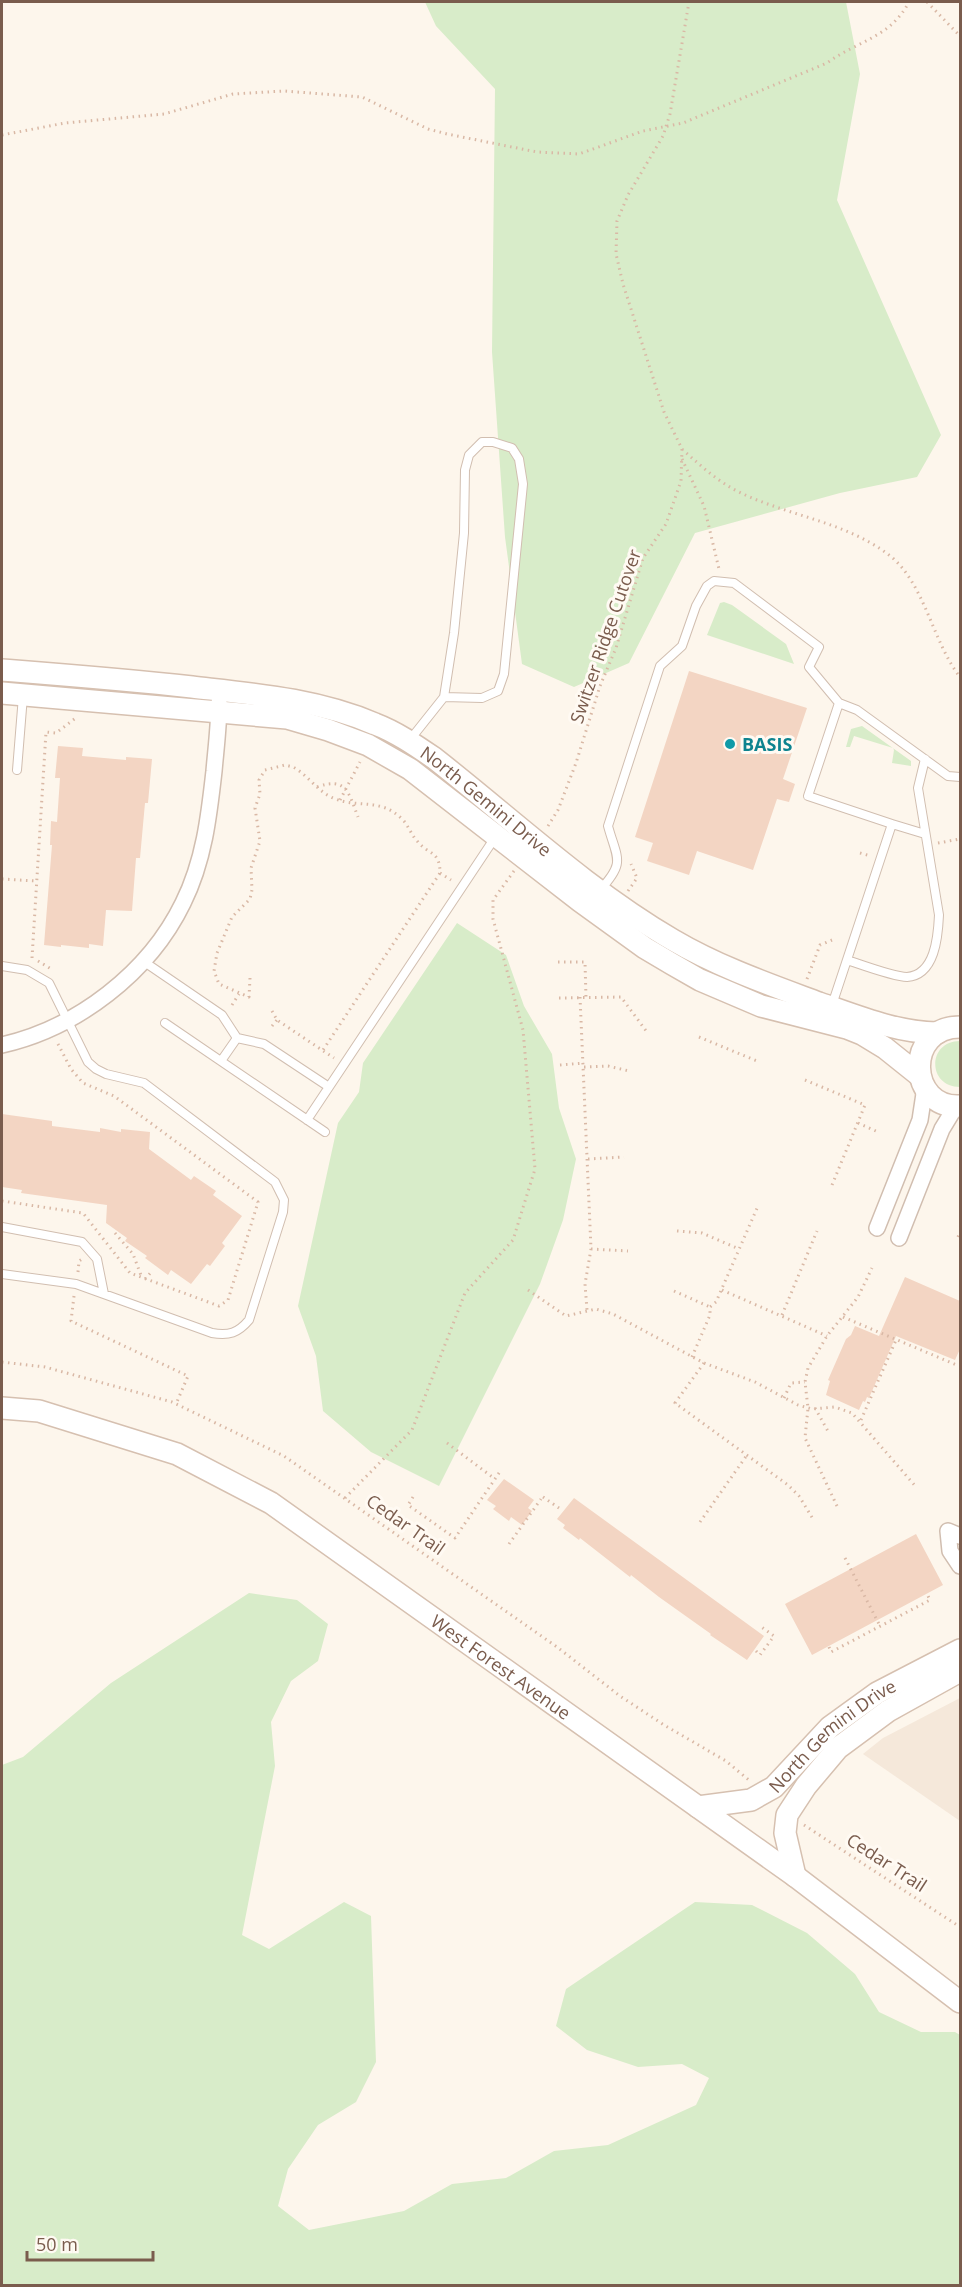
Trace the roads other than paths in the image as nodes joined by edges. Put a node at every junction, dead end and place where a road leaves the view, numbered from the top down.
1 (2, 670) edge
2 (2, 693) edge
3 (24, 694) junction
4 (444, 697) junction
5 (219, 700) junction
6 (839, 703) junction
7 (409, 741) junction
8 (925, 759) junction
9 (17, 770) dead end
10 (960, 777) edge
11 (892, 824) junction
12 (925, 834) junction
13 (496, 835) junction
14 (600, 890) junction
15 (847, 960) junction
16 (143, 961) junction
17 (2, 966) edge
18 (832, 1007) junction
19 (68, 1019) junction
20 (165, 1023) dead end
21 (951, 1025) edge
22 (237, 1038) junction
23 (2, 1045) edge
24 (221, 1061) junction
25 (923, 1082) junction
26 (329, 1087) junction
27 (958, 1106) edge
28 (308, 1120) junction
29 (325, 1132) dead end
30 (2, 1227) edge
31 (877, 1228) dead end
32 (899, 1238) dead end
33 (2, 1274) edge
34 (104, 1294) junction
35 (2, 1408) edge
36 (960, 1536) edge
37 (960, 1566) edge
38 (960, 1650) edge
39 (960, 1671) edge
40 (698, 1807) junction
41 (795, 1876) junction
42 (960, 2002) edge

1 - 5 street, North Gemini Drive
2 - 3 street, North Gemini Drive
3 - 5 street, North Gemini Drive
3 - 9 lane
4 - 4 lane
4 - 7 lane
5 - 7 street, North Gemini Drive
5 - 13 street, North Gemini Drive
5 - 16 street
6 - 8 lane
6 - 11 lane
6 - 14 lane
7 - 14 street, North Gemini Drive
8 - 10 lane
8 - 12 lane
11 - 12 lane
11 - 15 lane
12 - 15 lane
13 - 25 street, North Gemini Drive
13 - 26 lane
14 - 18 street, North Gemini Drive
15 - 18 lane
16 - 19 street
16 - 22 lane
17 - 19 lane
18 - 21 street, North Gemini Drive
19 - 23 street
19 - 34 lane
20 - 24 lane
21 - 25 street, North Gemini Drive
22 - 24 lane
22 - 26 lane
24 - 28 lane
25 - 27 street, North Gemini Drive
25 - 31 street
26 - 28 lane
27 - 32 street
28 - 29 lane
30 - 34 lane
33 - 34 lane
35 - 40 street, West Forest Avenue
36 - 37 street
38 - 40 street, North Gemini Drive
39 - 41 street, North Gemini Drive
40 - 41 street, West Forest Avenue
41 - 42 street, West Forest Avenue

